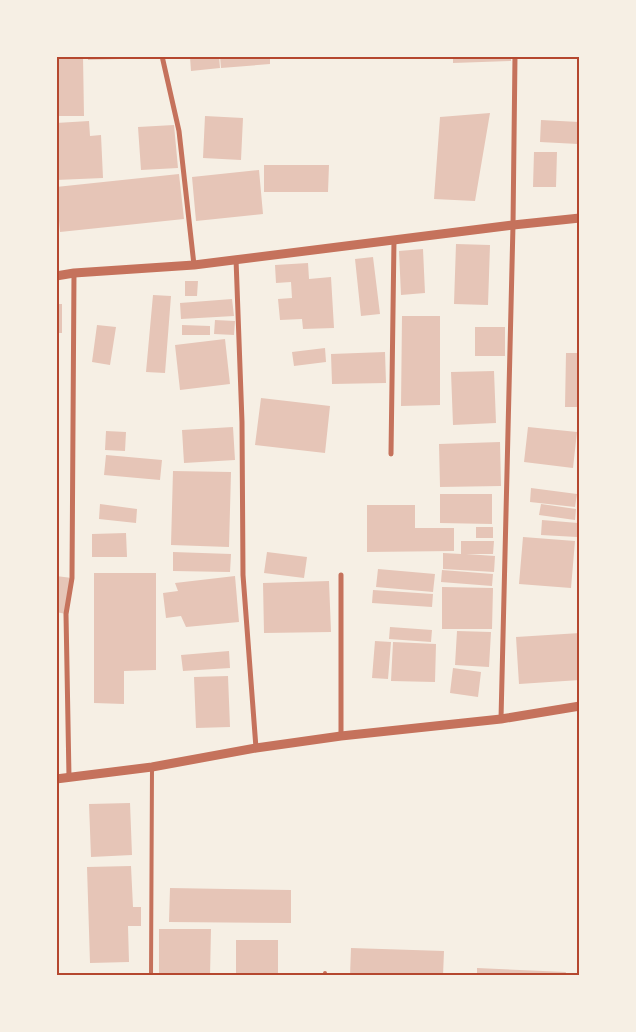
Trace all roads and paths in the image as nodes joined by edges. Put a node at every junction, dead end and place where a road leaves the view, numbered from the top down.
1 (162, 56) edge
2 (515, 56) edge
3 (580, 218) edge
4 (513, 224) junction
5 (394, 239) junction
6 (236, 259) junction
7 (194, 265) junction
8 (74, 273) junction
9 (56, 276) edge
10 (391, 454) dead end
11 (341, 575) dead end
12 (580, 706) edge
13 (501, 719) junction
14 (341, 736) junction
15 (256, 748) junction
16 (152, 767) junction
17 (69, 777) junction
18 (56, 779) edge
19 (151, 976) edge

1 - 7 street
2 - 4 street
3 - 4 street
4 - 5 street
4 - 13 street
5 - 6 street
5 - 10 street
6 - 7 street
6 - 15 street
7 - 8 street
8 - 9 street
8 - 17 street
11 - 14 street
12 - 13 street
13 - 14 street
14 - 15 street
15 - 16 street
16 - 17 street
16 - 19 lane
17 - 18 street

